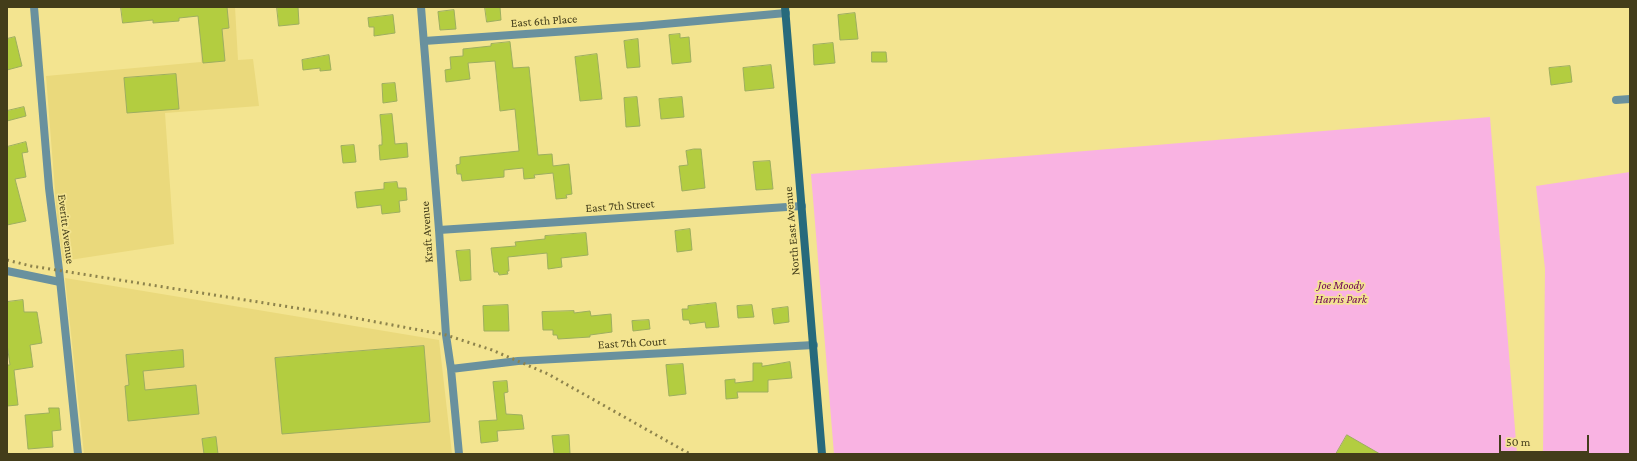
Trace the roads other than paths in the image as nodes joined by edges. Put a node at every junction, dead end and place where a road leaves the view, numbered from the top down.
1 (34, 7) edge
2 (421, 7) edge
3 (786, 10) edge
4 (424, 41) junction
5 (1630, 99) edge
6 (1616, 100) dead end
7 (802, 206) junction
8 (439, 230) junction
9 (7, 271) edge
10 (60, 282) junction
11 (814, 346) junction
12 (452, 369) junction
13 (78, 454) edge
14 (459, 454) edge
15 (822, 454) edge

1 - 10 street, Everitt Avenue
2 - 4 street, Kraft Avenue
3 - 4 street, East 6th Place
3 - 7 main road, North East Avenue
4 - 8 street, Kraft Avenue
5 - 6 street
7 - 8 street, East 7th Street
7 - 11 main road, North East Avenue
8 - 12 street, Kraft Avenue
9 - 10 street
10 - 13 street, Everitt Avenue
11 - 12 street, East 7th Court
11 - 15 main road, North East Avenue
12 - 14 street, Kraft Avenue

